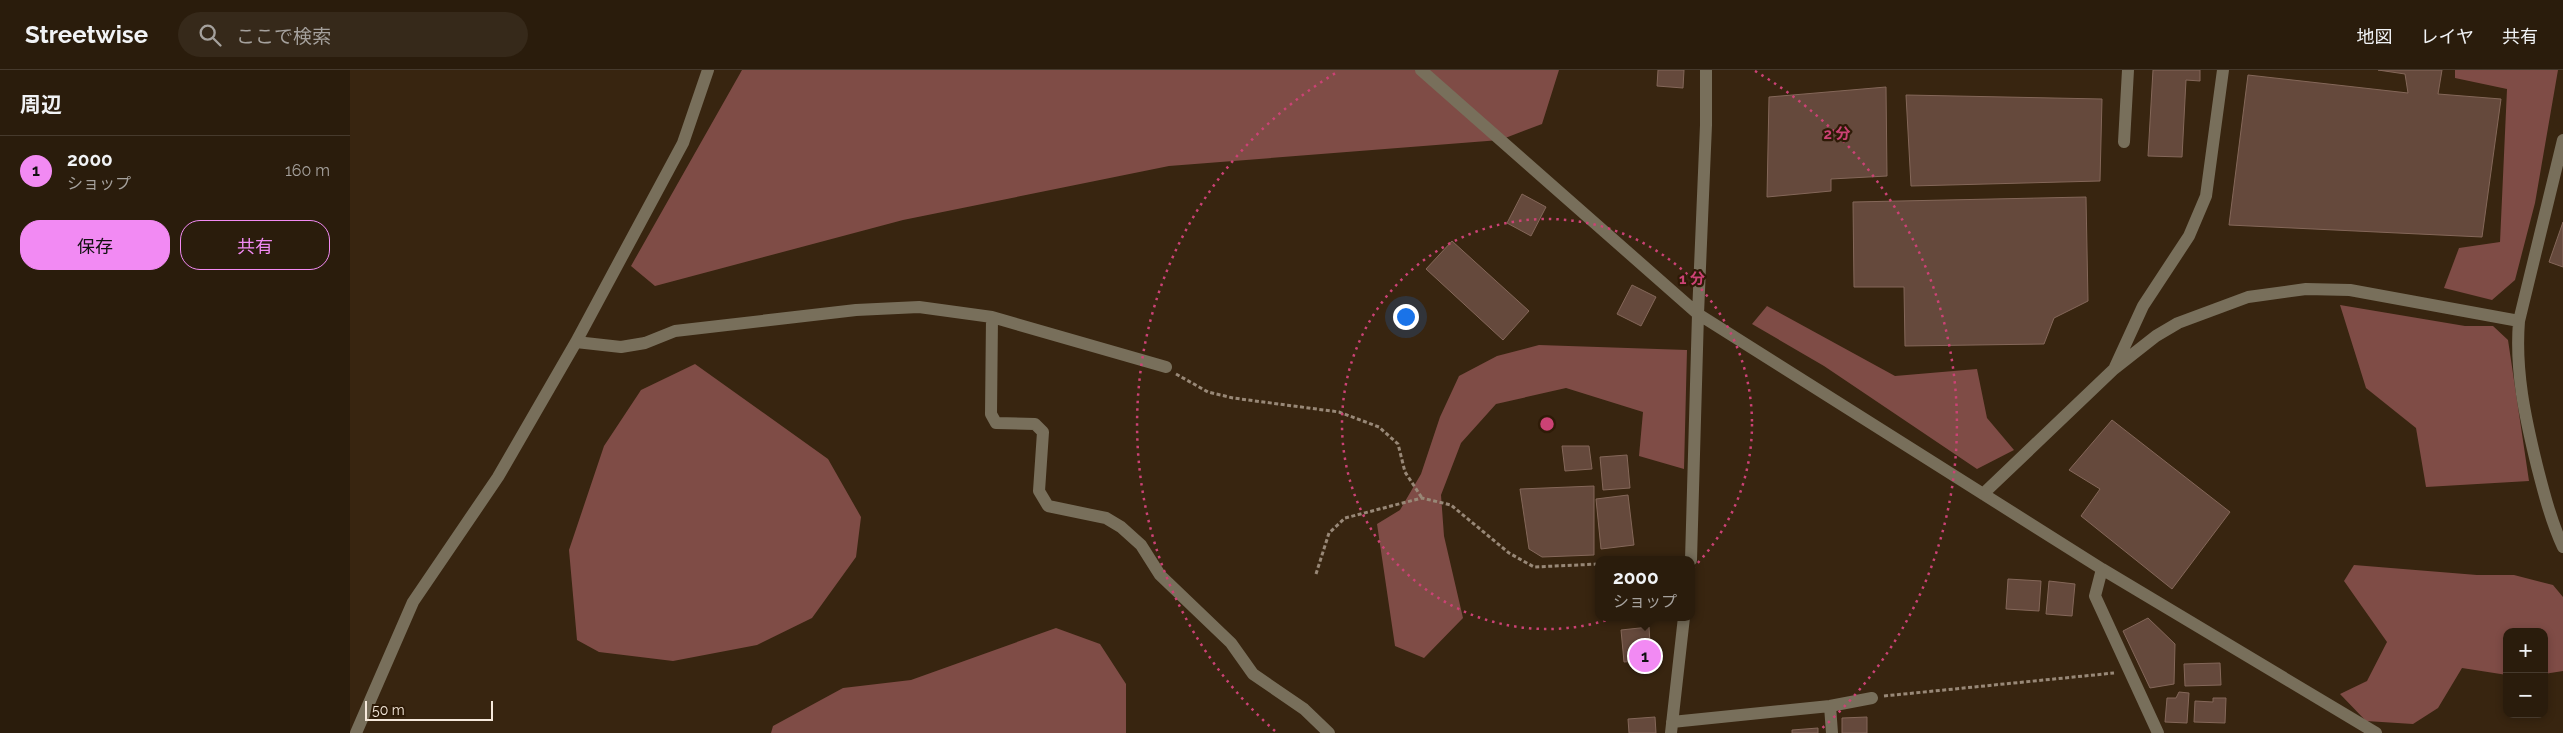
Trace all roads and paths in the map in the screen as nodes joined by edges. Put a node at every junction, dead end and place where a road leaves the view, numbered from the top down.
1 (708, 70) edge
2 (1421, 70) edge
3 (1706, 70) edge
4 (2128, 70) edge
5 (2223, 70) edge
6 (2563, 140) edge
7 (2124, 142) dead end
8 (1698, 314) junction
9 (992, 317) junction
10 (2519, 321) junction
11 (576, 342) junction
12 (1166, 367) joint
13 (2114, 369) junction
14 (1983, 494) junction
15 (1422, 498) junction
16 (2563, 547) edge
17 (1691, 556) edge
18 (1595, 564) edge
19 (2102, 569) junction
20 (1316, 574) dead end
21 (1684, 621) edge
22 (2130, 672) junction
23 (1872, 698) joint
24 (1830, 706) junction
25 (1672, 728) edge
26 (356, 733) edge
27 (1329, 733) edge
28 (1832, 733) edge
29 (2158, 733) edge
30 (2376, 733) edge

1 - 11 street
2 - 8 street
3 - 8 street
4 - 7 street
5 - 13 street
6 - 10 street
8 - 14 street
8 - 17 street
9 - 11 street
9 - 12 street
9 - 27 street
10 - 13 street
10 - 16 street
11 - 26 street
12 - 15 path
13 - 14 street
14 - 19 street
15 - 18 path
15 - 20 path
19 - 22 street
19 - 30 street
21 - 25 street
22 - 23 path
22 - 29 street
23 - 24 street
24 - 25 street
24 - 28 street

